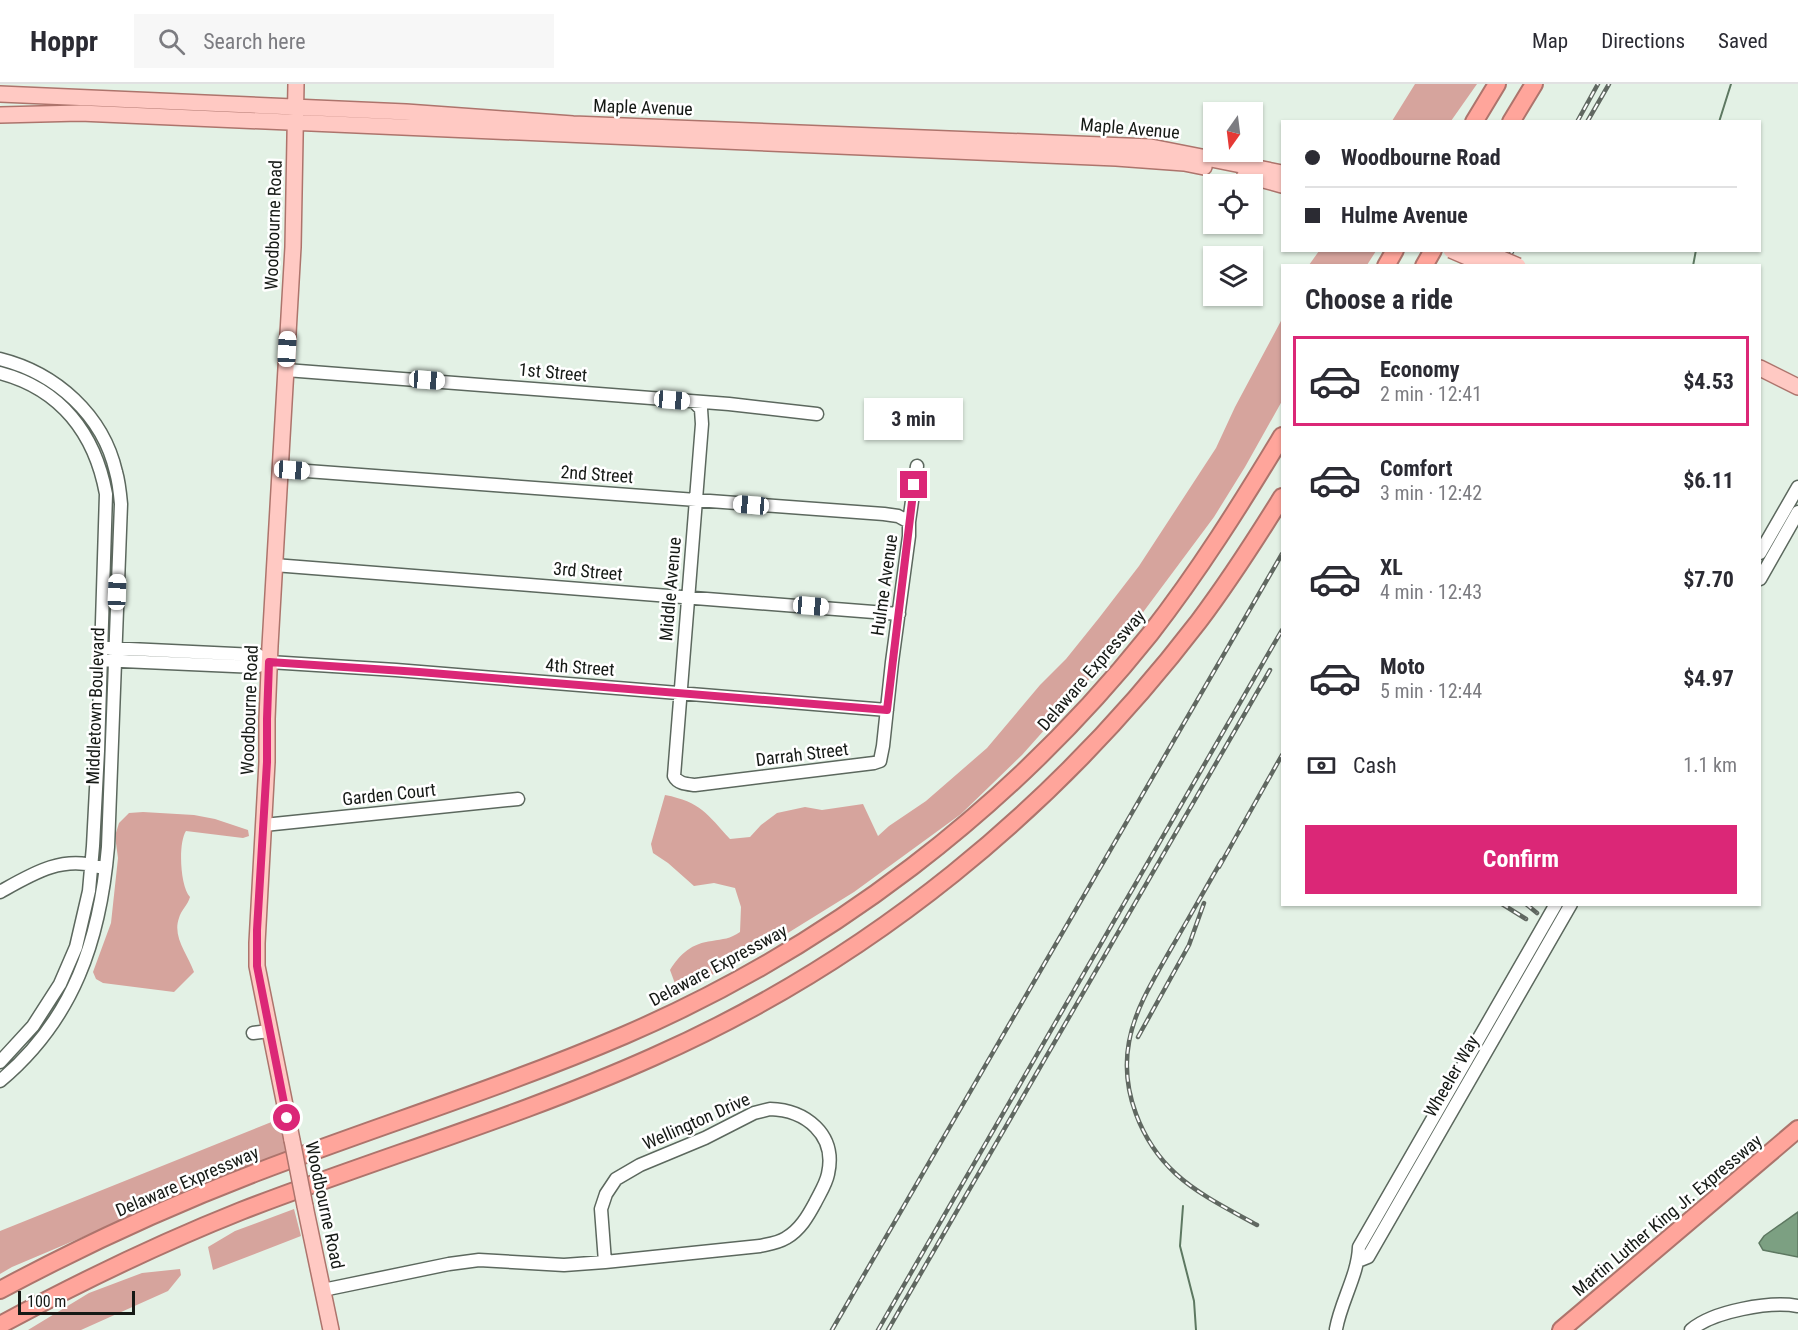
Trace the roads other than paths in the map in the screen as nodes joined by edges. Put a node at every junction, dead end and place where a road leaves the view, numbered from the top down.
1 (296, 84) edge
2 (1497, 84) edge
3 (1534, 84) edge
4 (0, 94) edge
5 (81, 98) junction
6 (54, 113) junction
7 (0, 115) edge
8 (295, 115) junction
9 (1475, 120) edge
10 (1512, 120) edge
11 (1281, 173) edge
12 (1281, 185) edge
13 (1456, 252) edge
14 (1486, 252) edge
15 (1483, 264) edge
16 (1513, 264) edge
17 (0, 359) edge
18 (1761, 368) edge
19 (286, 370) junction
20 (0, 373) edge
21 (1798, 387) edge
22 (694, 402) junction
23 (817, 414) dead end
24 (1281, 438) edge
25 (917, 466) dead end
26 (280, 469) junction
27 (1798, 487) edge
28 (1281, 499) edge
29 (695, 501) junction
30 (1798, 512) edge
31 (909, 522) junction
32 (1761, 551) edge
33 (274, 565) junction
34 (1761, 577) edge
35 (687, 597) junction
36 (899, 614) junction
37 (101, 646) junction
38 (116, 655) junction
39 (100, 660) junction
40 (269, 662) junction
41 (679, 692) junction
42 (887, 710) junction
43 (677, 781) joint
44 (518, 800) dead end
45 (264, 825) junction
46 (92, 864) junction
47 (106, 869) junction
48 (0, 892) edge
49 (1555, 906) edge
50 (1570, 906) edge
51 (269, 1031) junction
52 (253, 1033) dead end
53 (0, 1062) edge
54 (0, 1081) edge
55 (1798, 1129) edge
56 (1798, 1142) edge
57 (1358, 1261) junction
58 (604, 1262) junction
59 (0, 1290) edge
60 (322, 1290) junction
61 (1798, 1306) edge
62 (0, 1325) edge
63 (1336, 1329) edge
64 (331, 1330) edge
65 (1561, 1330) edge
66 (1576, 1330) edge
67 (1691, 1330) edge

1 - 8 main road, Woodbourne Road
2 - 9 highway
3 - 10 highway
4 - 5 main road, Maple Avenue
5 - 6 main road
5 - 8 main road, Maple Avenue
6 - 7 main road, Maple Avenue
6 - 8 main road, Maple Avenue
8 - 11 main road, Maple Avenue
8 - 12 main road, Maple Avenue
8 - 19 main road, Woodbourne Road
13 - 15 main road, bridge
14 - 16 main road, bridge
17 - 38 street, Middletown Boulevard
18 - 21 main road
19 - 22 street, 1st Street
19 - 26 main road, Woodbourne Road
20 - 37 street, Middletown Boulevard
22 - 23 street, 1st Street
22 - 29 street, Middle Avenue
24 - 59 highway, Delaware Expressway
25 - 31 street, Hulme Avenue
26 - 29 street, 2nd Street
26 - 33 main road, Woodbourne Road
27 - 32 street
28 - 62 highway
29 - 31 street, 2nd Street
29 - 35 street, Middle Avenue
30 - 34 street
31 - 36 street, Hulme Avenue
33 - 35 street, 3rd Street
33 - 40 main road, Woodbourne Road
35 - 36 street, 3rd Street
35 - 41 street, Middle Avenue
36 - 42 street, Hulme Avenue
37 - 38 street, 4th Street
37 - 39 street, Middletown Boulevard
38 - 39 street, 4th Street
38 - 40 street, 4th Street
38 - 47 street, Middletown Boulevard
39 - 46 street, Middletown Boulevard
40 - 41 street, 4th Street
40 - 45 main road, Woodbourne Road
41 - 42 street, 4th Street
41 - 43 street, Middle Avenue
42 - 43 street, Darrah Street
44 - 45 street, Garden Court
45 - 51 main road, Woodbourne Road
46 - 47 street
46 - 48 street
46 - 53 street, Middletown Boulevard
47 - 54 street, Middletown Boulevard
49 - 57 street, Wheeler Way
50 - 57 street, Wheeler Way
51 - 52 street
51 - 60 main road, Woodbourne Road, bridge
55 - 65 highway, Martin Luther King Jr. Expressway
56 - 66 highway, Martin Luther King Jr. Expressway
57 - 63 street, Wheeler Way
58 - 58 street, Wellington Drive
58 - 60 street, Wellington Drive
60 - 64 main road, Woodbourne Road
61 - 67 street

